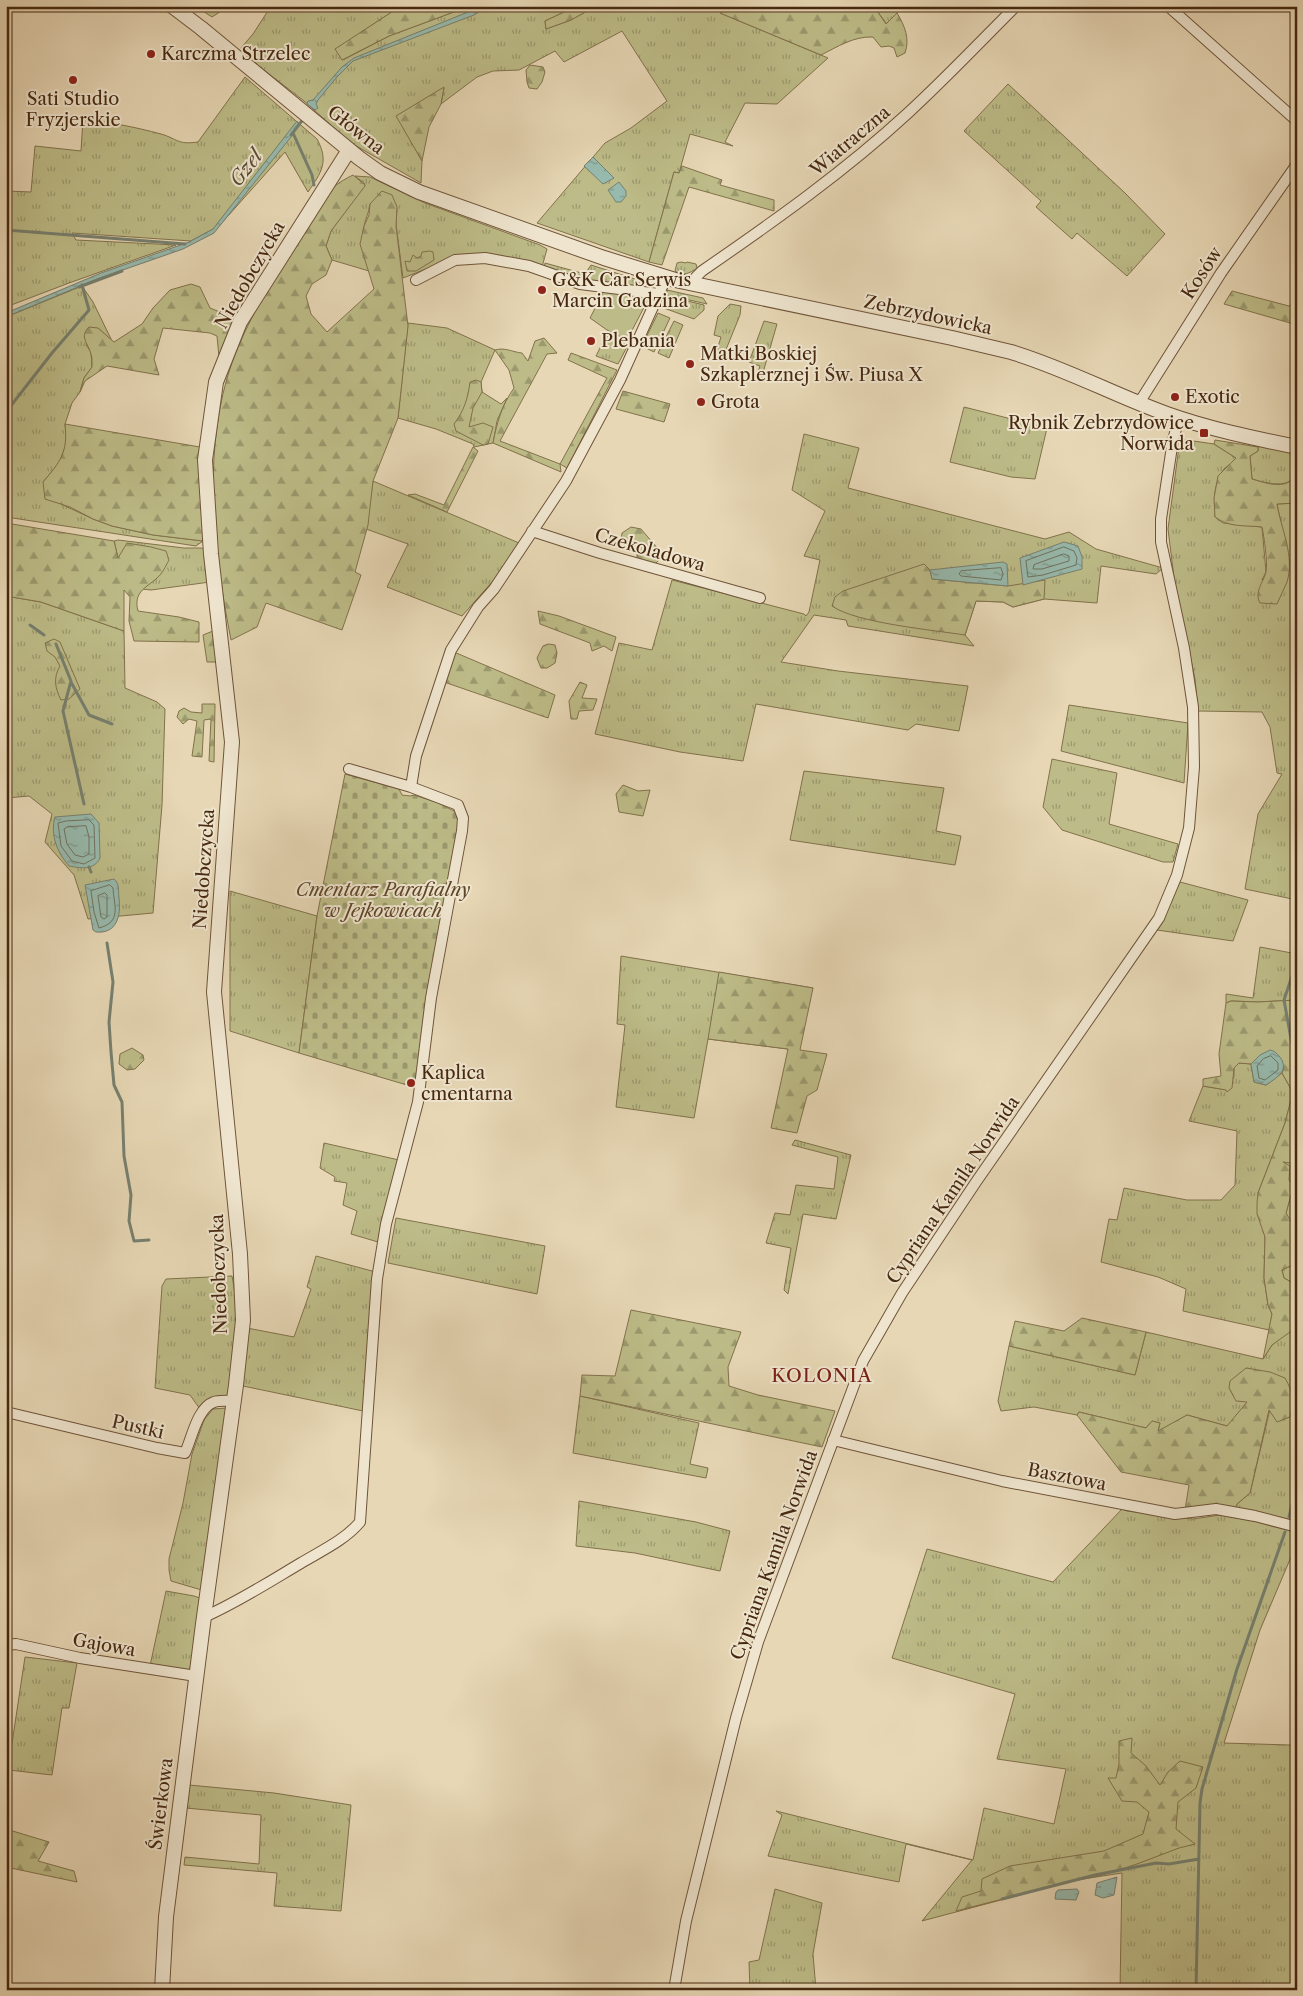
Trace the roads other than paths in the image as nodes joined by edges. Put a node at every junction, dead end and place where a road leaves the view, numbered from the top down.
1 (172, 6) edge
2 (1016, 6) edge
3 (1168, 6) edge
4 (1297, 120) edge
5 (349, 150) junction
6 (1297, 164) edge
7 (545, 237) joint
8 (666, 278) junction
9 (416, 280) dead end
10 (692, 284) junction
11 (659, 294) junction
12 (1139, 403) junction
13 (1179, 418) junction
14 (1297, 448) edge
15 (532, 531) junction
16 (760, 598) dead end
17 (349, 769) dead end
18 (411, 787) junction
19 (234, 1401) junction
20 (6, 1412) edge
21 (834, 1440) junction
22 (1297, 1527) edge
23 (203, 1620) junction
24 (6, 1645) edge
25 (196, 1676) junction
26 (162, 1990) edge
27 (674, 1990) edge

1 - 5 street, Główna
2 - 10 street, Wiatraczna
3 - 4 street
5 - 7 street, Główna
5 - 19 street, Niedobczycka
6 - 12 street, Kosów
7 - 8 street, Zebrzydowicka
8 - 10 street, Zebrzydowicka
8 - 11 street
9 - 11 street
10 - 12 street, Zebrzydowicka
11 - 15 street
12 - 13 street, Zebrzydowicka
13 - 14 street, Zebrzydowicka
13 - 21 street, Cypriana Kamila Norwida
15 - 16 street, Czekoladowa
15 - 18 street
17 - 18 street
18 - 23 street
19 - 20 street, Pustki
19 - 23 street, Niedobczycka
21 - 22 street, Basztowa
21 - 27 street, Cypriana Kamila Norwida
23 - 25 street, Świerkowa
24 - 25 street, Gajowa
25 - 26 street, Świerkowa

